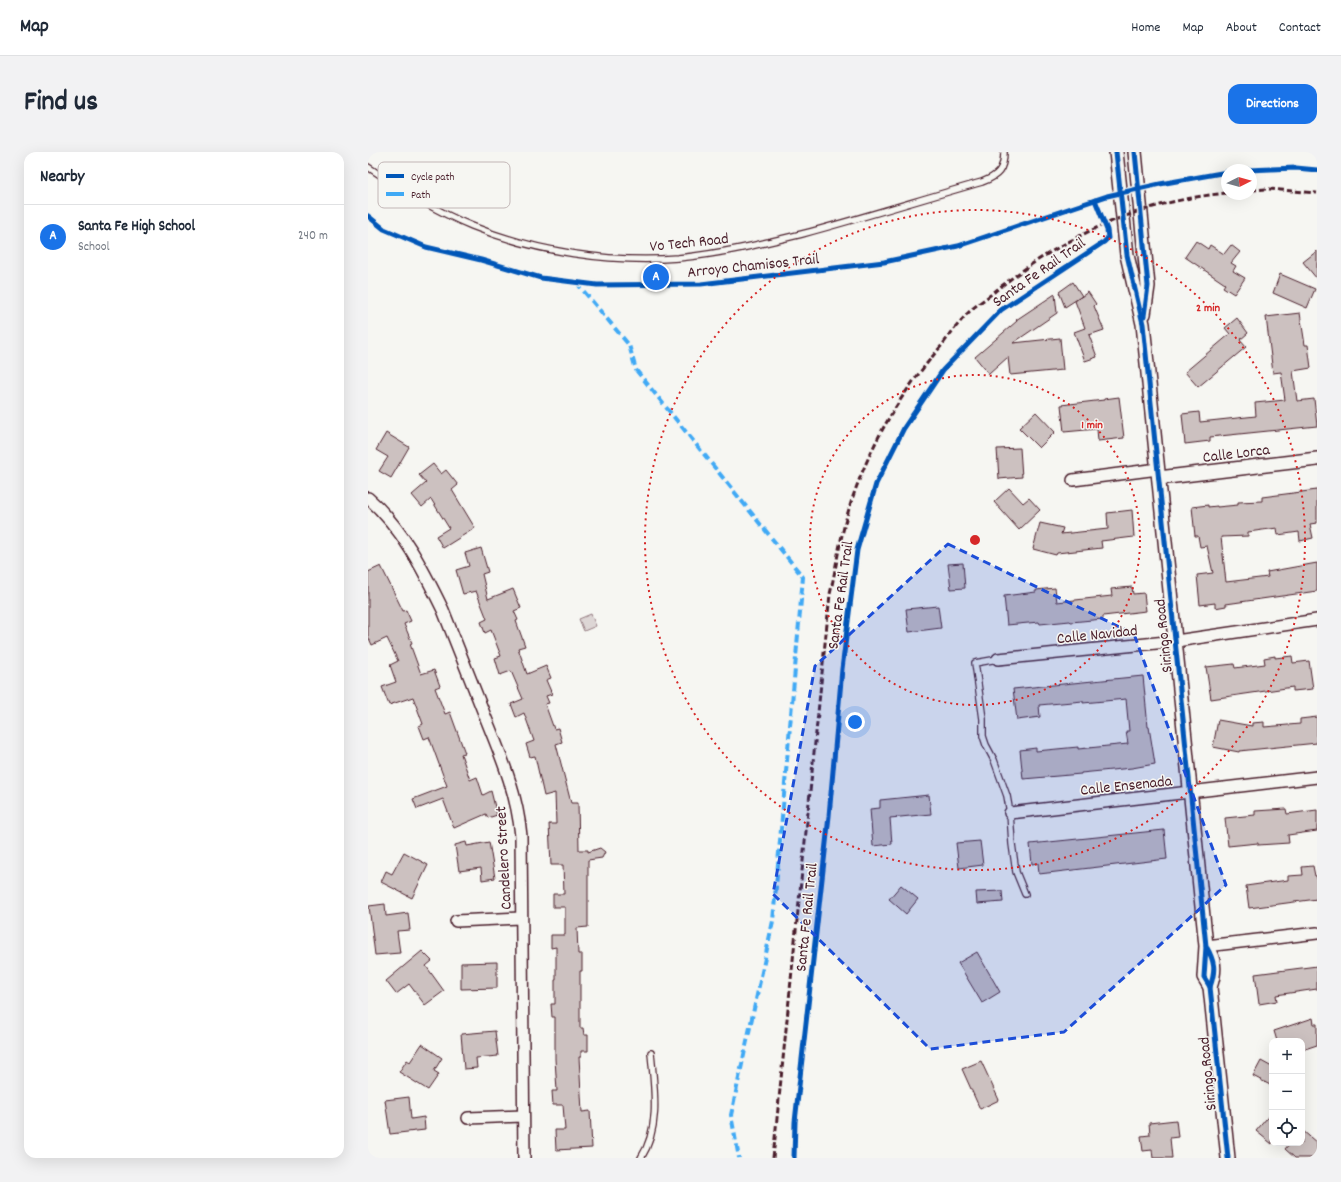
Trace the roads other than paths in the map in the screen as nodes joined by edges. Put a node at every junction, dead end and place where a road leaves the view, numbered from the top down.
1 (1004, 152) edge
2 (1116, 152) edge
3 (1135, 152) edge
4 (368, 167) edge
5 (378, 174) edge
6 (435, 208) edge
7 (1143, 324) junction
8 (1317, 459) edge
9 (1158, 473) junction
10 (1073, 480) dead end
11 (368, 498) edge
12 (1317, 620) edge
13 (1176, 640) junction
14 (998, 659) joint
15 (1317, 777) edge
16 (1191, 792) junction
17 (1010, 813) junction
18 (1025, 894) dead end
19 (521, 918) junction
20 (456, 921) dead end
21 (1317, 933) edge
22 (1206, 946) junction
23 (651, 1052) dead end
24 (523, 1116) junction
25 (468, 1118) dead end
26 (524, 1158) edge
27 (641, 1158) edge
28 (1228, 1158) edge

1 - 6 lane, Vo Tech Road
2 - 7 street, Siringo Road
3 - 7 street, Siringo Road
4 - 5 lane, Vo Tech Road
7 - 9 street, Siringo Road
8 - 9 street, Calle Lorca
9 - 10 street
9 - 13 street, Siringo Road
11 - 19 street, Candelero Street
12 - 13 street, Calle Navidad
13 - 14 street, Calle Navidad
13 - 16 street, Siringo Road
14 - 17 lane
15 - 16 street, Calle Ensenada
16 - 17 street, Calle Ensenada
16 - 22 street, Siringo Road
17 - 18 lane
19 - 20 street
19 - 24 street, Candelero Street
21 - 22 street
22 - 28 street, Siringo Road
23 - 27 lane
24 - 25 street
24 - 26 street, Candelero Street

